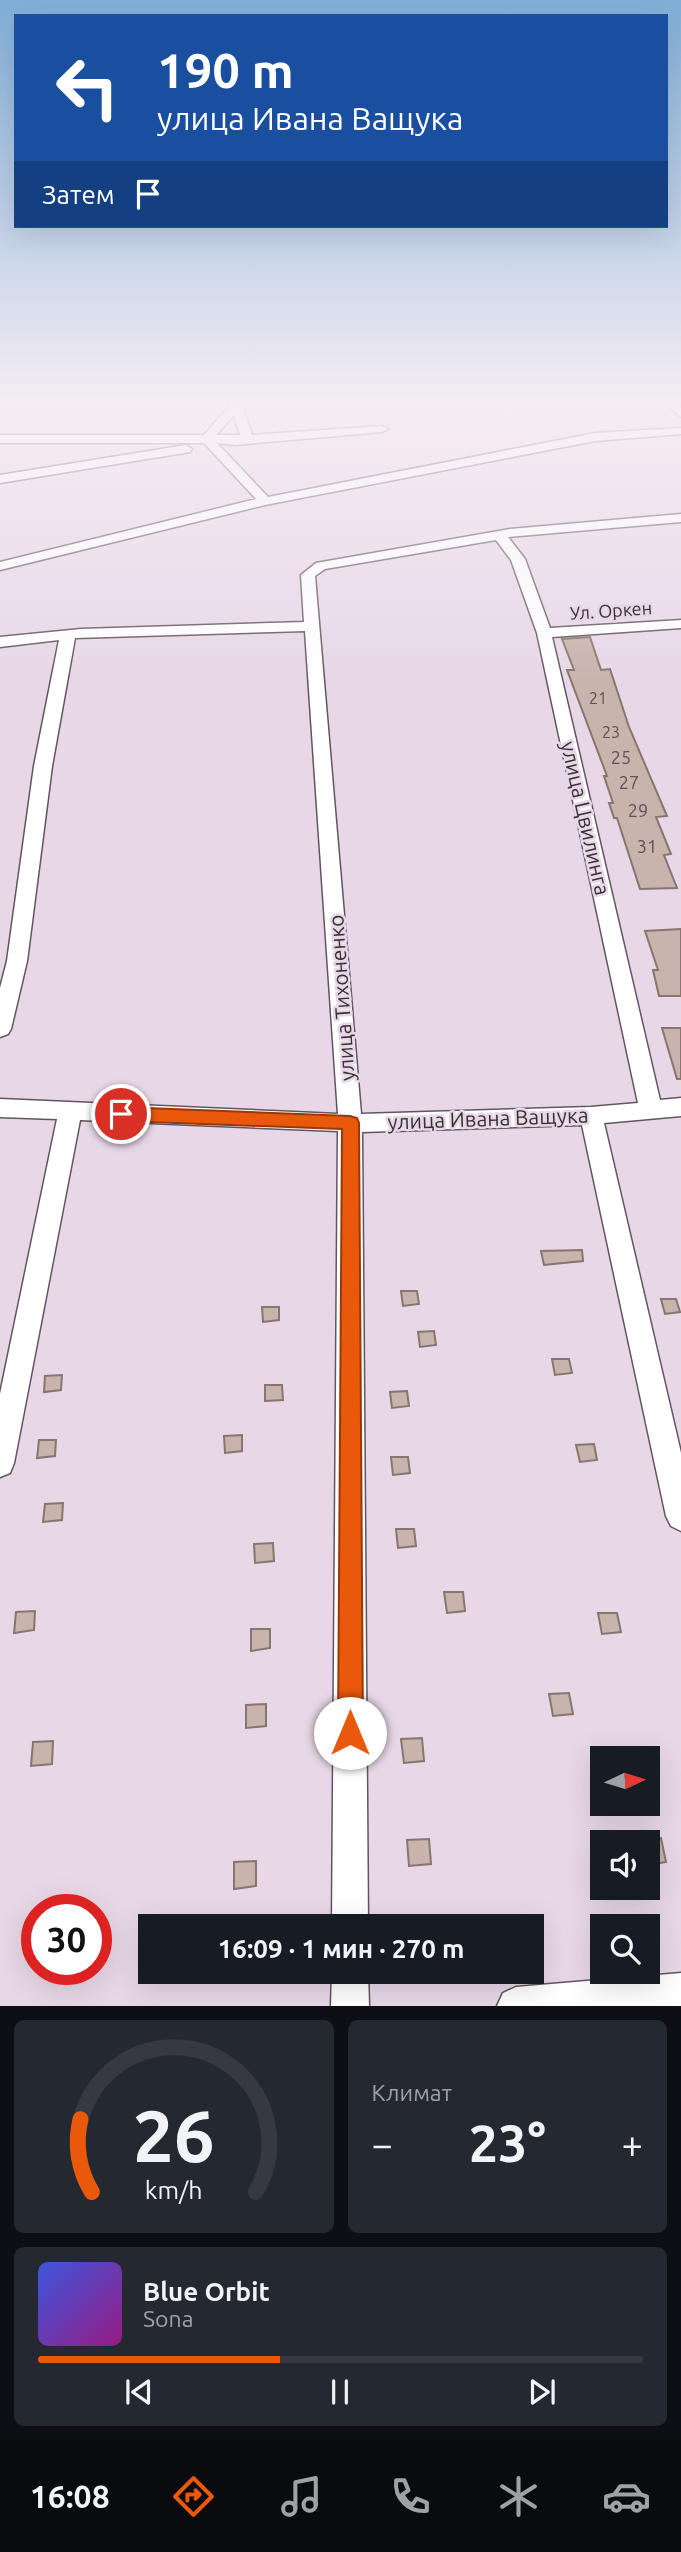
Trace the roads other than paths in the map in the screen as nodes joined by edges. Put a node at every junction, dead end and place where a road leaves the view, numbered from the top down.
1 (257, 493) edge
2 (308, 493) edge
3 (265, 501) junction
4 (681, 517) edge
5 (499, 535) junction
6 (0, 566) edge
7 (681, 624) edge
8 (312, 626) junction
9 (544, 633) junction
10 (68, 634) junction
11 (0, 642) edge
12 (0, 1029) edge
13 (681, 1107) edge
14 (0, 1108) edge
15 (651, 1110) junction
16 (70, 1112) junction
17 (591, 1116) junction
18 (350, 1123) junction
19 (0, 1463) edge
20 (681, 1517) edge
21 (350, 1914) edge
22 (350, 1984) edge
23 (681, 1992) edge
24 (350, 2006) edge
25 (516, 2006) edge

1 - 3 street
2 - 3 street
3 - 6 street
4 - 5 street, улица Тихоненко
5 - 8 street, улица Тихоненко
5 - 9 street, улица Цвилинга
7 - 9 street, Ул. Оркен
8 - 10 street
8 - 18 street, улица Тихоненко
9 - 15 street, улица Цвилинга
10 - 11 street
10 - 12 street
13 - 15 street, улица Ивана Ващука
14 - 16 street, улица Ивана Ващука
15 - 17 street, улица Ивана Ващука
16 - 18 street, улица Ивана Ващука
16 - 19 street
17 - 18 street, улица Ивана Ващука
17 - 20 street
18 - 21 street, улица Тихоненко
22 - 24 street
23 - 25 street

